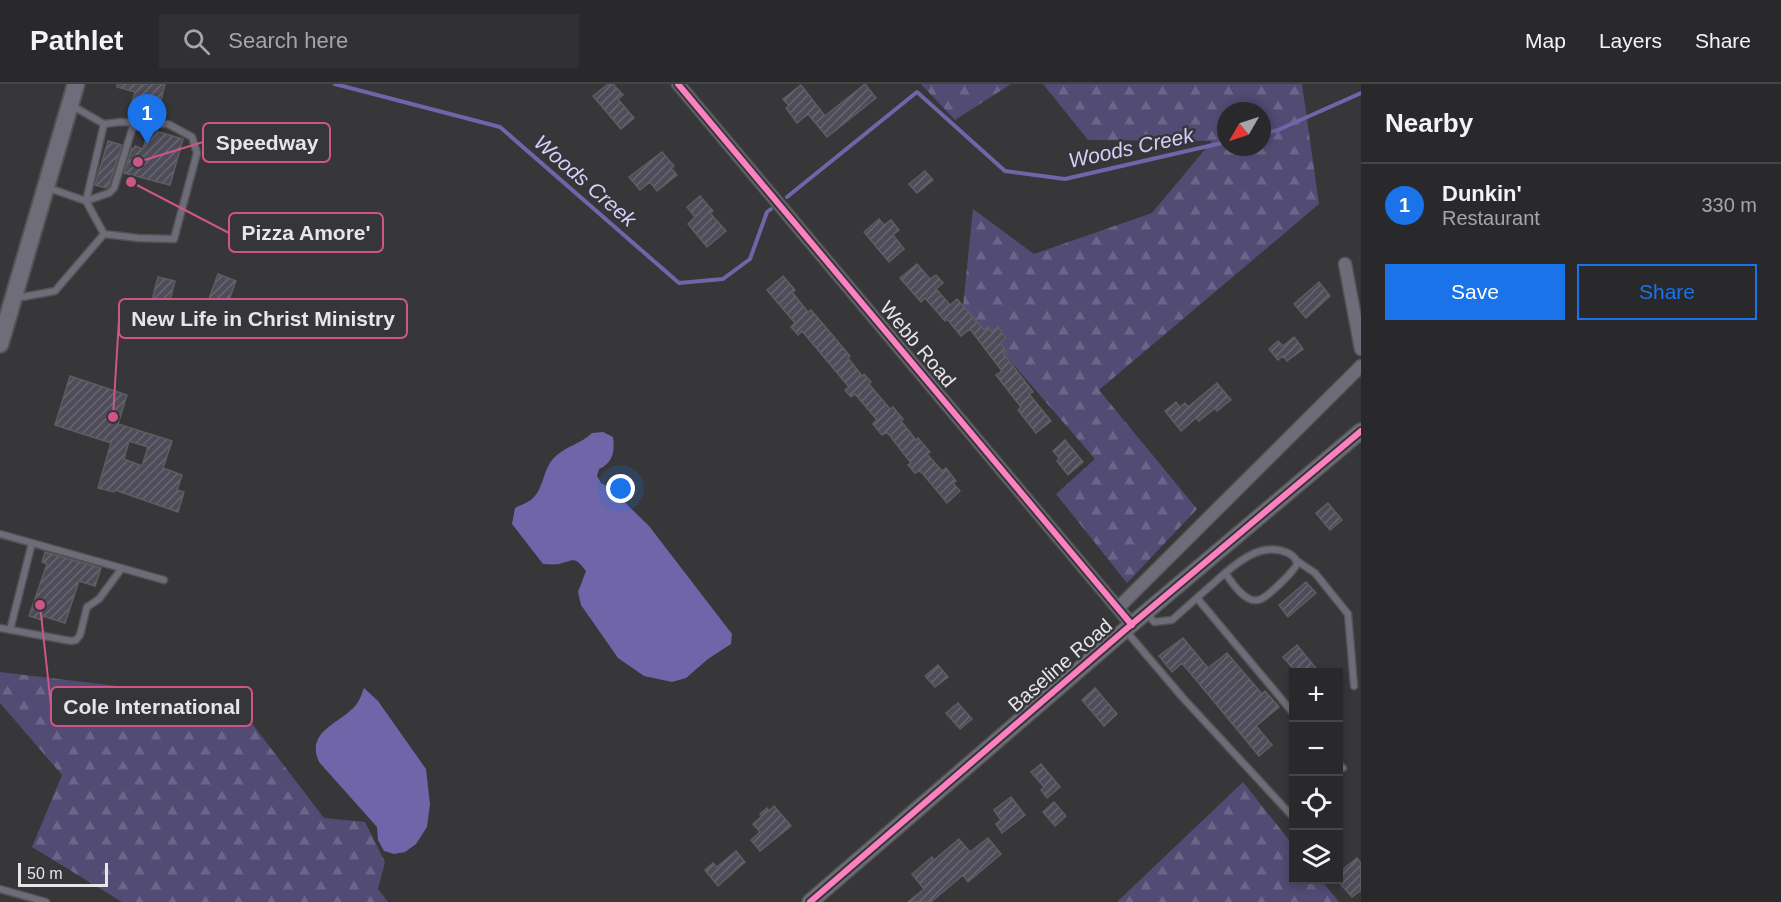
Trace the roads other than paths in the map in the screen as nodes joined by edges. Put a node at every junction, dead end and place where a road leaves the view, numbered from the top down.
1 (76, 84) edge
2 (678, 84) edge
3 (70, 104) junction
4 (134, 123) junction
5 (104, 124) junction
6 (46, 187) junction
7 (86, 201) junction
8 (104, 234) junction
9 (1345, 264) dead end
10 (13, 299) junction
11 (0, 344) edge
12 (1361, 349) edge
13 (1361, 366) edge
14 (1361, 431) edge
15 (0, 534) edge
16 (32, 543) junction
17 (1297, 561) junction
18 (122, 568) junction
19 (1225, 573) junction
20 (164, 580) dead end
21 (1197, 598) junction
22 (1118, 608) junction
23 (1147, 613) junction
24 (0, 628) edge
25 (1128, 628) junction
26 (10, 630) junction
27 (1354, 686) dead end
28 (1289, 709) edge
29 (1289, 814) edge
30 (0, 889) edge
31 (817, 900) edge
32 (46, 902) edge

1 - 3 main road
2 - 22 street, Webb Road
3 - 5 lane
3 - 6 main road
4 - 5 lane
4 - 7 lane
4 - 8 lane
5 - 7 lane
6 - 7 lane
6 - 10 main road
7 - 8 lane
8 - 10 lane
9 - 12 street
10 - 11 main road
13 - 22 street, Baseline Road
14 - 23 street, Baseline Road
15 - 16 lane
16 - 18 lane
16 - 26 lane
17 - 19 lane
17 - 19 lane
17 - 27 lane
18 - 20 lane
18 - 26 lane
19 - 21 lane
21 - 23 lane
21 - 28 lane
22 - 25 street, Webb Road
23 - 25 street, Baseline Road
24 - 26 lane
25 - 29 lane
25 - 31 street, Baseline Road
30 - 32 lane

